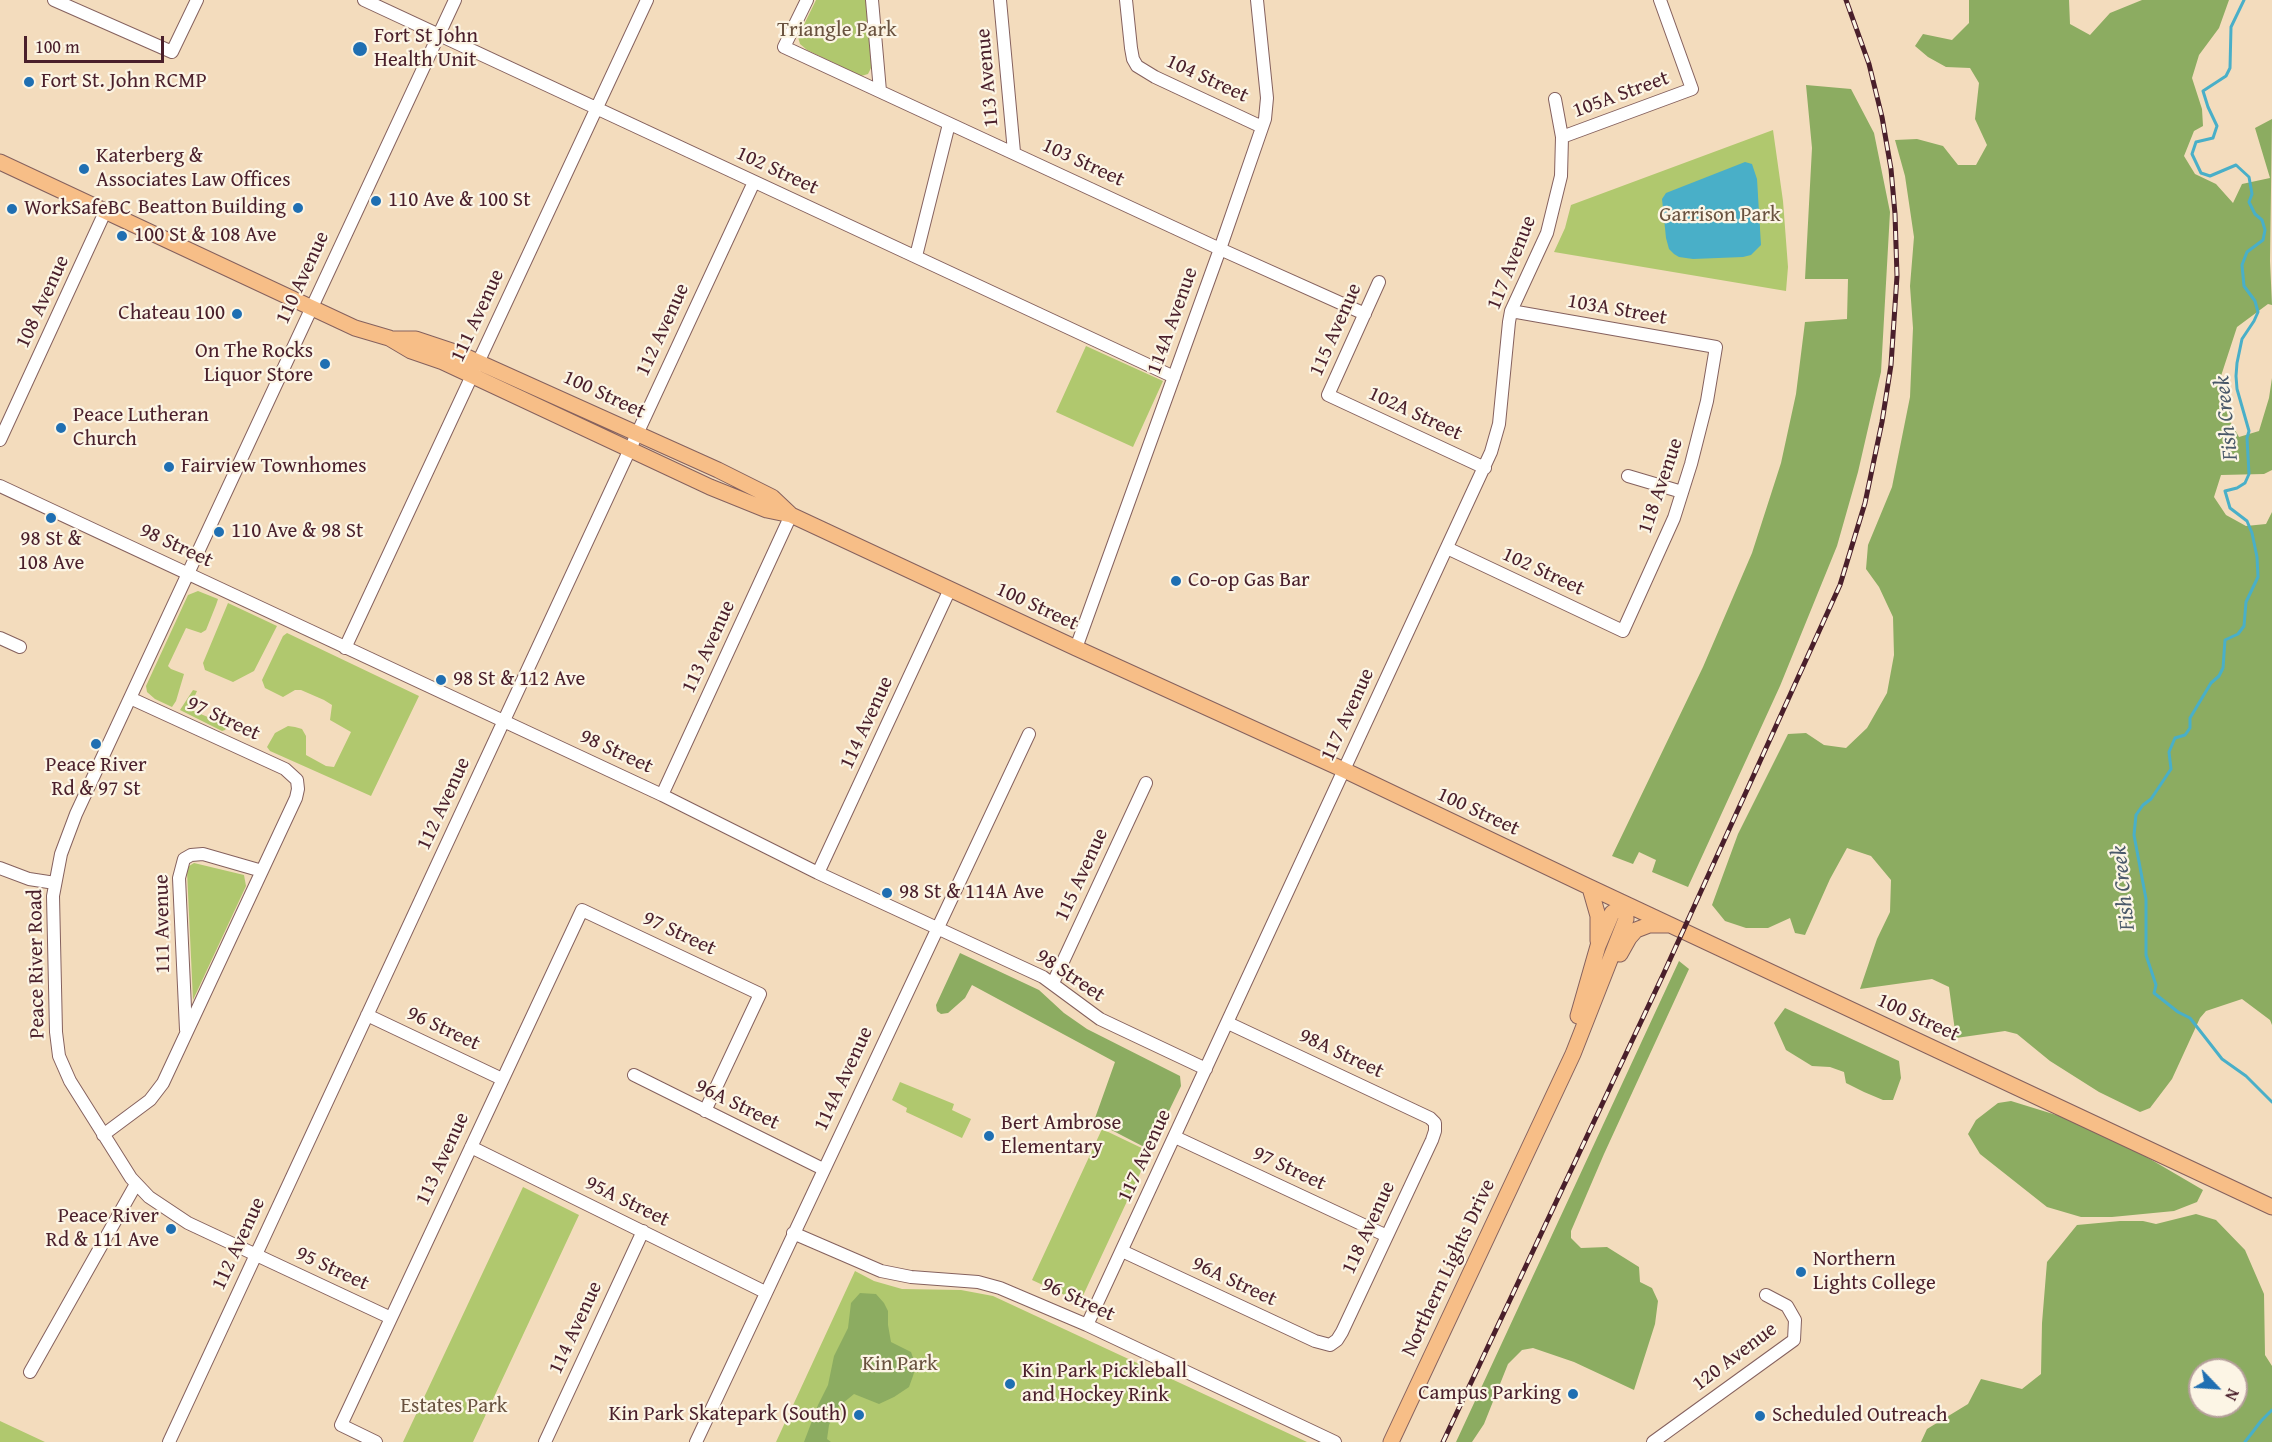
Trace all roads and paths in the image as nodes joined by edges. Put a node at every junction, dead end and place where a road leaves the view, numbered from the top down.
1 (54, 0) edge
2 (196, 0) edge
3 (364, 0) edge
4 (455, 0) edge
5 (647, 0) edge
6 (807, 0) edge
7 (872, 0) edge
8 (1000, 0) edge
9 (1126, 0) edge
10 (1257, 0) edge
11 (1660, 0) edge
12 (439, 34) junction
13 (880, 91) junction
14 (1555, 99) dead end
15 (596, 108) junction
16 (949, 124) junction
17 (1262, 126) junction
18 (1562, 137) junction
19 (1014, 152) junction
20 (0, 162) edge
21 (754, 182) junction
22 (105, 212) junction
23 (1220, 249) junction
24 (916, 256) junction
25 (1379, 282) dead end
26 (311, 308) junction
27 (1511, 311) junction
28 (1365, 314) junction
29 (1716, 347) joint
30 (475, 369) junction
31 (1174, 377) junction
32 (1328, 394) joint
33 (637, 433) junction
34 (0, 440) edge
35 (630, 449) junction
36 (1485, 468) junction
37 (1628, 476) dead end
38 (0, 486) edge
39 (1682, 492) junction
40 (791, 515) junction
41 (1448, 548) junction
42 (188, 573) junction
43 (950, 589) junction
44 (1623, 631) joint
45 (0, 638) edge
46 (20, 647) dead end
47 (345, 648) junction
48 (1076, 648) junction
49 (130, 698) junction
50 (504, 721) junction
51 (1029, 734) dead end
52 (1344, 770) junction
53 (297, 780) joint
54 (1146, 783) dead end
55 (662, 795) junction
56 (0, 868) edge
57 (262, 872) junction
58 (818, 873) junction
59 (55, 883) junction
60 (1590, 888) junction
61 (1624, 904) junction
62 (582, 910) joint
63 (1670, 925) junction
64 (938, 927) junction
65 (1598, 946) junction
66 (1053, 982) junction
67 (1589, 1011) junction
68 (367, 1015) junction
69 (1228, 1023) junction
70 (186, 1034) junction
71 (1206, 1069) junction
72 (634, 1076) dead end
73 (502, 1079) junction
74 (705, 1111) junction
75 (1544, 1112) junction
76 (1434, 1123) joint
77 (103, 1135) junction
78 (1175, 1137) junction
79 (471, 1147) junction
80 (823, 1169) junction
81 (136, 1184) junction
82 (2272, 1207) edge
83 (643, 1231) junction
84 (793, 1233) junction
85 (1387, 1236) junction
86 (1122, 1251) junction
87 (256, 1255) junction
88 (765, 1292) junction
89 (1766, 1295) dead end
90 (391, 1318) junction
91 (1086, 1326) junction
92 (1330, 1345) joint
93 (30, 1372) dead end
94 (169, 1442) edge
95 (376, 1442) edge
96 (545, 1442) edge
97 (696, 1442) edge
98 (1335, 1442) edge
99 (1391, 1442) edge
100 (1653, 1442) edge

1 - 2 street
3 - 12 street, 102 Street
4 - 12 street, 110 Avenue
5 - 15 street, 111 Avenue
6 - 13 street, 103 Street
7 - 13 street
8 - 19 street, 113 Avenue
9 - 17 street, 104 Street
10 - 17 street, 114A Avenue
11 - 18 street, 105A Street
12 - 15 street, 102 Street
12 - 26 street, 110 Avenue
13 - 16 street, 103 Street
14 - 18 street, 117 Avenue
15 - 21 street, 102 Street
15 - 30 street, 111 Avenue
16 - 19 street, 103 Street
16 - 24 street, 113 Avenue
17 - 23 street, 114A Avenue
18 - 27 street, 117 Avenue
19 - 23 street, 103 Street
20 - 22 main road, 100 Street
21 - 24 street, 102 Street
21 - 33 street, 112 Avenue
22 - 26 main road, 100 Street
22 - 34 street, 108 Avenue
23 - 28 street, 103 Street
23 - 31 street, 114A Avenue
24 - 31 street, 102 Street
25 - 28 street, 115 Avenue
26 - 30 main road, 100 Street
26 - 42 street, 110 Avenue
27 - 29 street, 103A Street
27 - 36 street, 117 Avenue
28 - 32 street, 115 Avenue
29 - 39 street, 118 Avenue
30 - 33 main road, 100 Street
30 - 35 main road, 100 Street
30 - 47 street, 111 Avenue
31 - 48 street, 114A Avenue
32 - 36 street, 102A Street
33 - 35 street, 112 Avenue
33 - 40 main road, 100 Street
35 - 40 main road, 100 Street
35 - 50 street, 112 Avenue
36 - 41 street, 117 Avenue
37 - 39 street
38 - 42 street, 98 Street
39 - 44 street, 118 Avenue
40 - 43 main road, 100 Street
40 - 55 street, 113 Avenue
41 - 44 street, 102 Street
41 - 52 street, 117 Avenue
42 - 47 street, 98 Street
42 - 49 street, Peace River Road
43 - 48 main road, 100 Street
43 - 58 street, 114 Avenue
45 - 46 street
47 - 50 street, 98 Street
48 - 52 main road, 100 Street
49 - 53 street, 97 Street
49 - 59 street, Peace River Road
50 - 55 street, 98 Street
50 - 68 street, 112 Avenue
51 - 64 street, 114A Avenue
52 - 60 main road, 100 Street
52 - 69 street, 117 Avenue
53 - 57 street, 111 Avenue
54 - 66 street, 115 Avenue
55 - 58 street, 98 Street
56 - 59 street
57 - 70 street, 111 Avenue
57 - 70 street, 111 Avenue
58 - 64 street, 98 Street
59 - 77 street, Peace River Road
60 - 61 main road, 100 Street
60 - 65 main road
61 - 63 main road, 100 Street
61 - 65 main road, Northern Lights Drive
61 - 67 main road, Northern Lights Drive
62 - 73 street, 113 Avenue
62 - 74 street, 97 Street
63 - 67 main road
63 - 82 main road, 100 Street
64 - 66 street, 98 Street
64 - 80 street, 114A Avenue
65 - 75 main road, Northern Lights Drive
66 - 71 street, 98 Street
67 - 75 main road, Northern Lights Drive
68 - 73 street, 96 Street
68 - 87 street, 112 Avenue
69 - 71 street, 117 Avenue
69 - 76 street, 98A Street
70 - 77 street, 111 Avenue
71 - 78 street, 117 Avenue
72 - 74 street, 96A Street
73 - 79 street, 113 Avenue
74 - 80 street, 96A Street
75 - 99 main road, Northern Lights Drive
76 - 85 street, 118 Avenue
77 - 81 street, Peace River Road
78 - 85 street, 97 Street
78 - 86 street, 117 Avenue
79 - 83 street, 95A Street
79 - 90 street, 113 Avenue
80 - 84 street, 114A Avenue
81 - 87 street, Peace River Road
81 - 93 street
83 - 88 street, 95A Street
83 - 96 street, 114 Avenue
84 - 88 street, 114A Avenue
84 - 91 street, 96 Street
85 - 92 street, 118 Avenue
86 - 91 street, 117 Avenue
86 - 92 street, 96A Street
87 - 90 street, 95 Street
87 - 94 street, 112 Avenue
88 - 97 street, 114A Avenue
89 - 100 street, 120 Avenue
90 - 95 street, 113 Avenue
91 - 98 street, 96 Street

